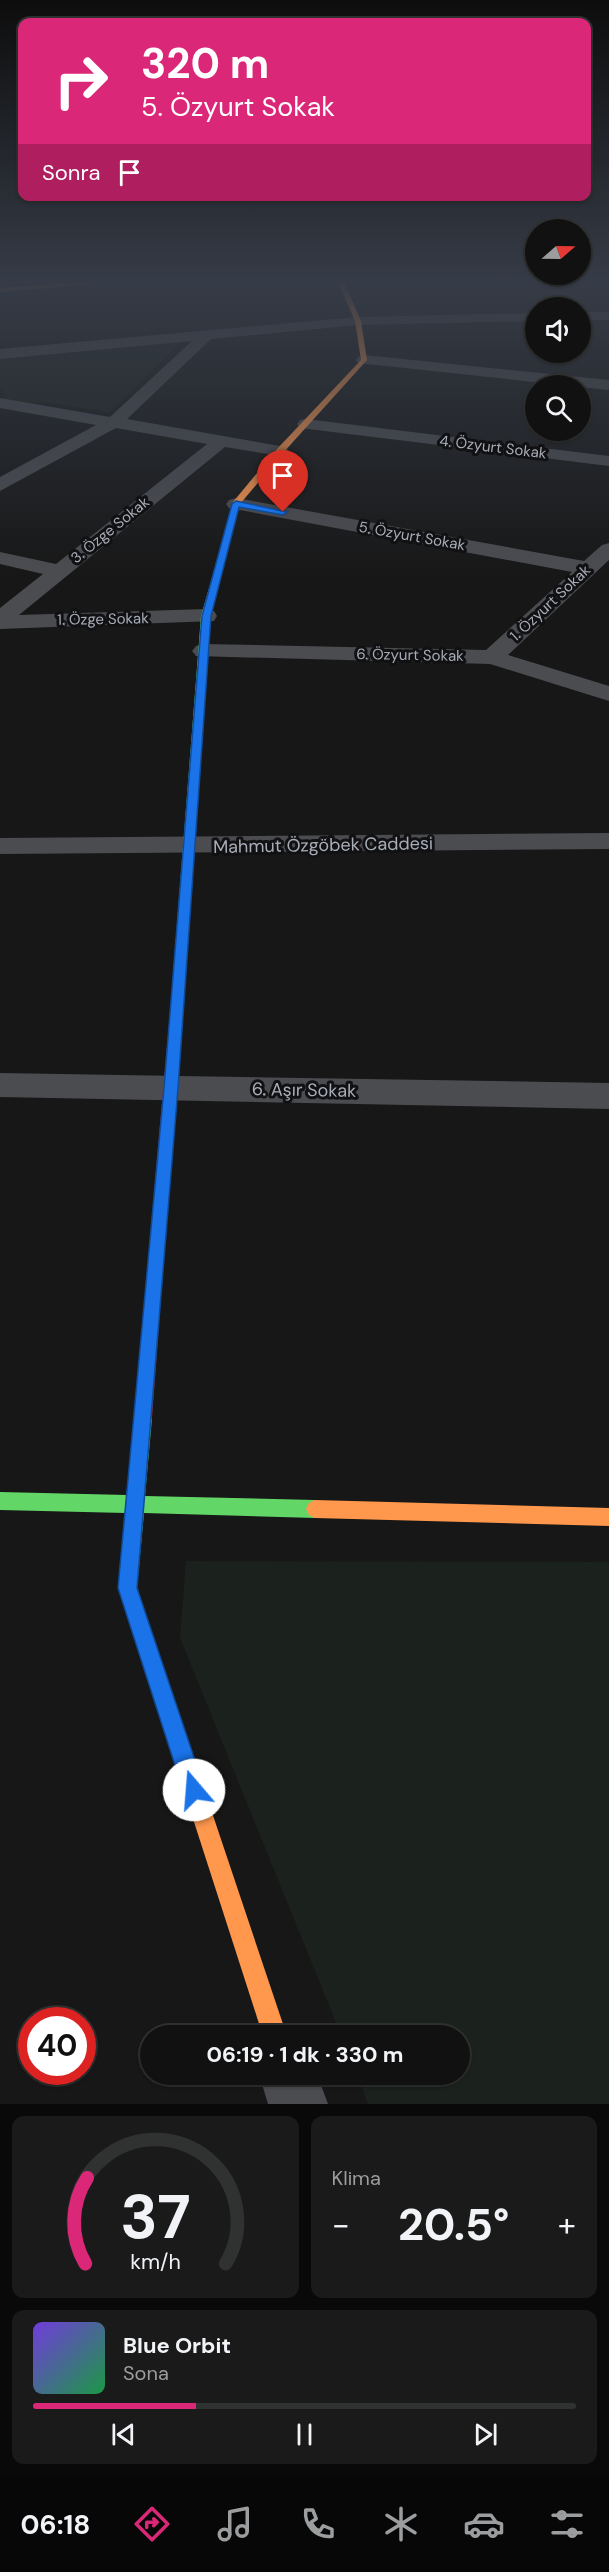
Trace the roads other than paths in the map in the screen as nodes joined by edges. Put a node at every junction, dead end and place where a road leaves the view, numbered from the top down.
1 (159, 380) edge
2 (346, 380) edge
3 (562, 380) edge
4 (609, 385) edge
5 (1, 404) edge
6 (114, 422) junction
7 (306, 424) junction
8 (221, 441) junction
9 (280, 451) junction
10 (609, 461) edge
11 (0, 485) edge
12 (236, 504) junction
13 (609, 549) edge
14 (0, 558) edge
15 (587, 568) junction
16 (60, 571) junction
17 (206, 616) junction
18 (0, 620) edge
19 (204, 651) junction
20 (492, 657) junction
21 (609, 694) edge
22 (609, 841) edge
23 (0, 846) edge
24 (189, 846) junction
25 (0, 1085) edge
26 (171, 1088) junction
27 (609, 1096) edge
28 (0, 1501) edge
29 (136, 1503) junction
30 (609, 1517) edge
31 (271, 2025) edge
32 (292, 2085) edge
33 (298, 2104) edge

1 - 6 street
2 - 7 street
3 - 4 street
5 - 6 street
6 - 8 street
6 - 11 street
7 - 9 street
7 - 10 street, 4. Özyurt Sokak
8 - 9 street
8 - 16 street, 3. Özge Sokak
9 - 12 street
12 - 15 street, 5. Özyurt Sokak
12 - 17 street
13 - 15 street, 1. Özyurt Sokak
14 - 16 street
15 - 20 street, 1. Özyurt Sokak
16 - 18 street, 3. Özge Sokak
17 - 18 street, 1. Özge Sokak
17 - 19 street
19 - 20 street, 6. Özyurt Sokak
19 - 24 street
20 - 21 street, 6. Özyurt Sokak
22 - 24 street, Mahmut Özgöbek Caddesi
23 - 24 street, Mahmut Özgöbek Caddesi
24 - 26 street
25 - 26 street, 6. Aşır Sokak
26 - 27 street, 6. Aşır Sokak
26 - 29 street
28 - 29 street
29 - 30 street
29 - 31 street
32 - 33 street

